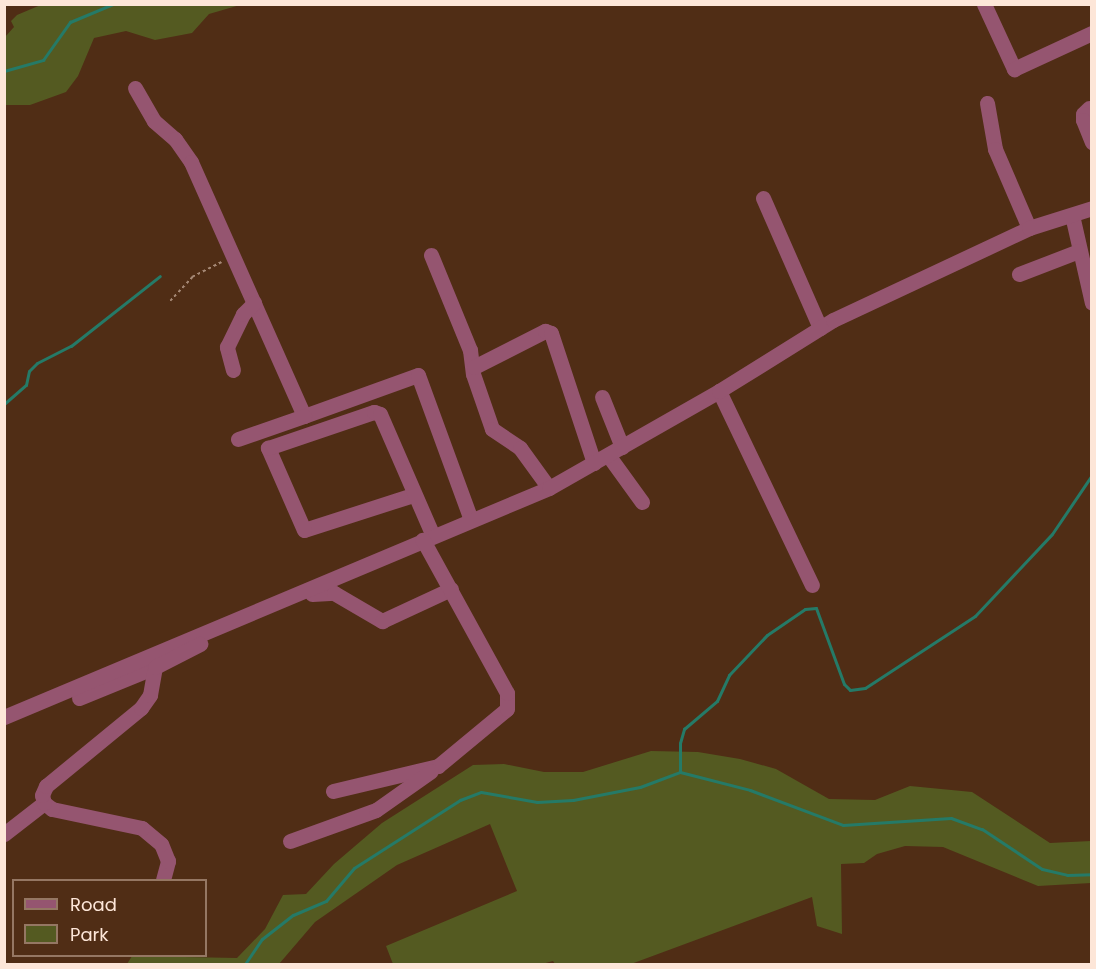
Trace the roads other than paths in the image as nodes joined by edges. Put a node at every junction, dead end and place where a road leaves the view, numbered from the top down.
1 (984, 4) edge
2 (1092, 33) edge
3 (135, 88) dead end
4 (987, 103) dead end
5 (1089, 108) dead end
6 (1092, 142) edge
7 (763, 198) dead end
8 (1092, 208) edge
9 (1072, 215) junction
10 (1029, 228) junction
11 (1079, 251) junction
12 (431, 255) dead end
13 (1018, 274) dead end
14 (254, 303) junction
15 (1092, 303) edge
16 (820, 328) junction
17 (474, 367) junction
18 (233, 370) dead end
19 (719, 391) junction
20 (602, 397) dead end
21 (304, 416) junction
22 (238, 439) dead end
23 (622, 447) junction
24 (608, 455) junction
25 (594, 463) junction
26 (549, 488) junction
27 (413, 495) junction
28 (642, 502) dead end
29 (471, 520) junction
30 (428, 538) junction
31 (812, 585) dead end
32 (451, 588) junction
33 (155, 667) junction
34 (80, 698) dead end
35 (4, 717) edge
36 (438, 766) junction
37 (333, 791) dead end
38 (44, 803) junction
39 (4, 834) edge
40 (290, 841) dead end
41 (163, 879) edge

1 - 2 street
3 - 14 street
4 - 10 street
5 - 6 street
7 - 16 street
8 - 9 street
9 - 10 street
9 - 11 street
10 - 16 street
11 - 13 street
11 - 15 street
12 - 17 street
14 - 18 street
14 - 21 street
16 - 19 street
17 - 25 street
17 - 26 street
19 - 23 street
19 - 31 street
20 - 23 street
21 - 22 street
21 - 29 street
23 - 24 street
24 - 25 street
24 - 28 street
25 - 26 street
26 - 29 street
27 - 27 street
27 - 30 street
29 - 30 street
30 - 32 street
30 - 35 street
32 - 33 street
32 - 36 street
33 - 34 street
33 - 38 street
36 - 37 street
36 - 40 street
38 - 39 street
38 - 41 street

